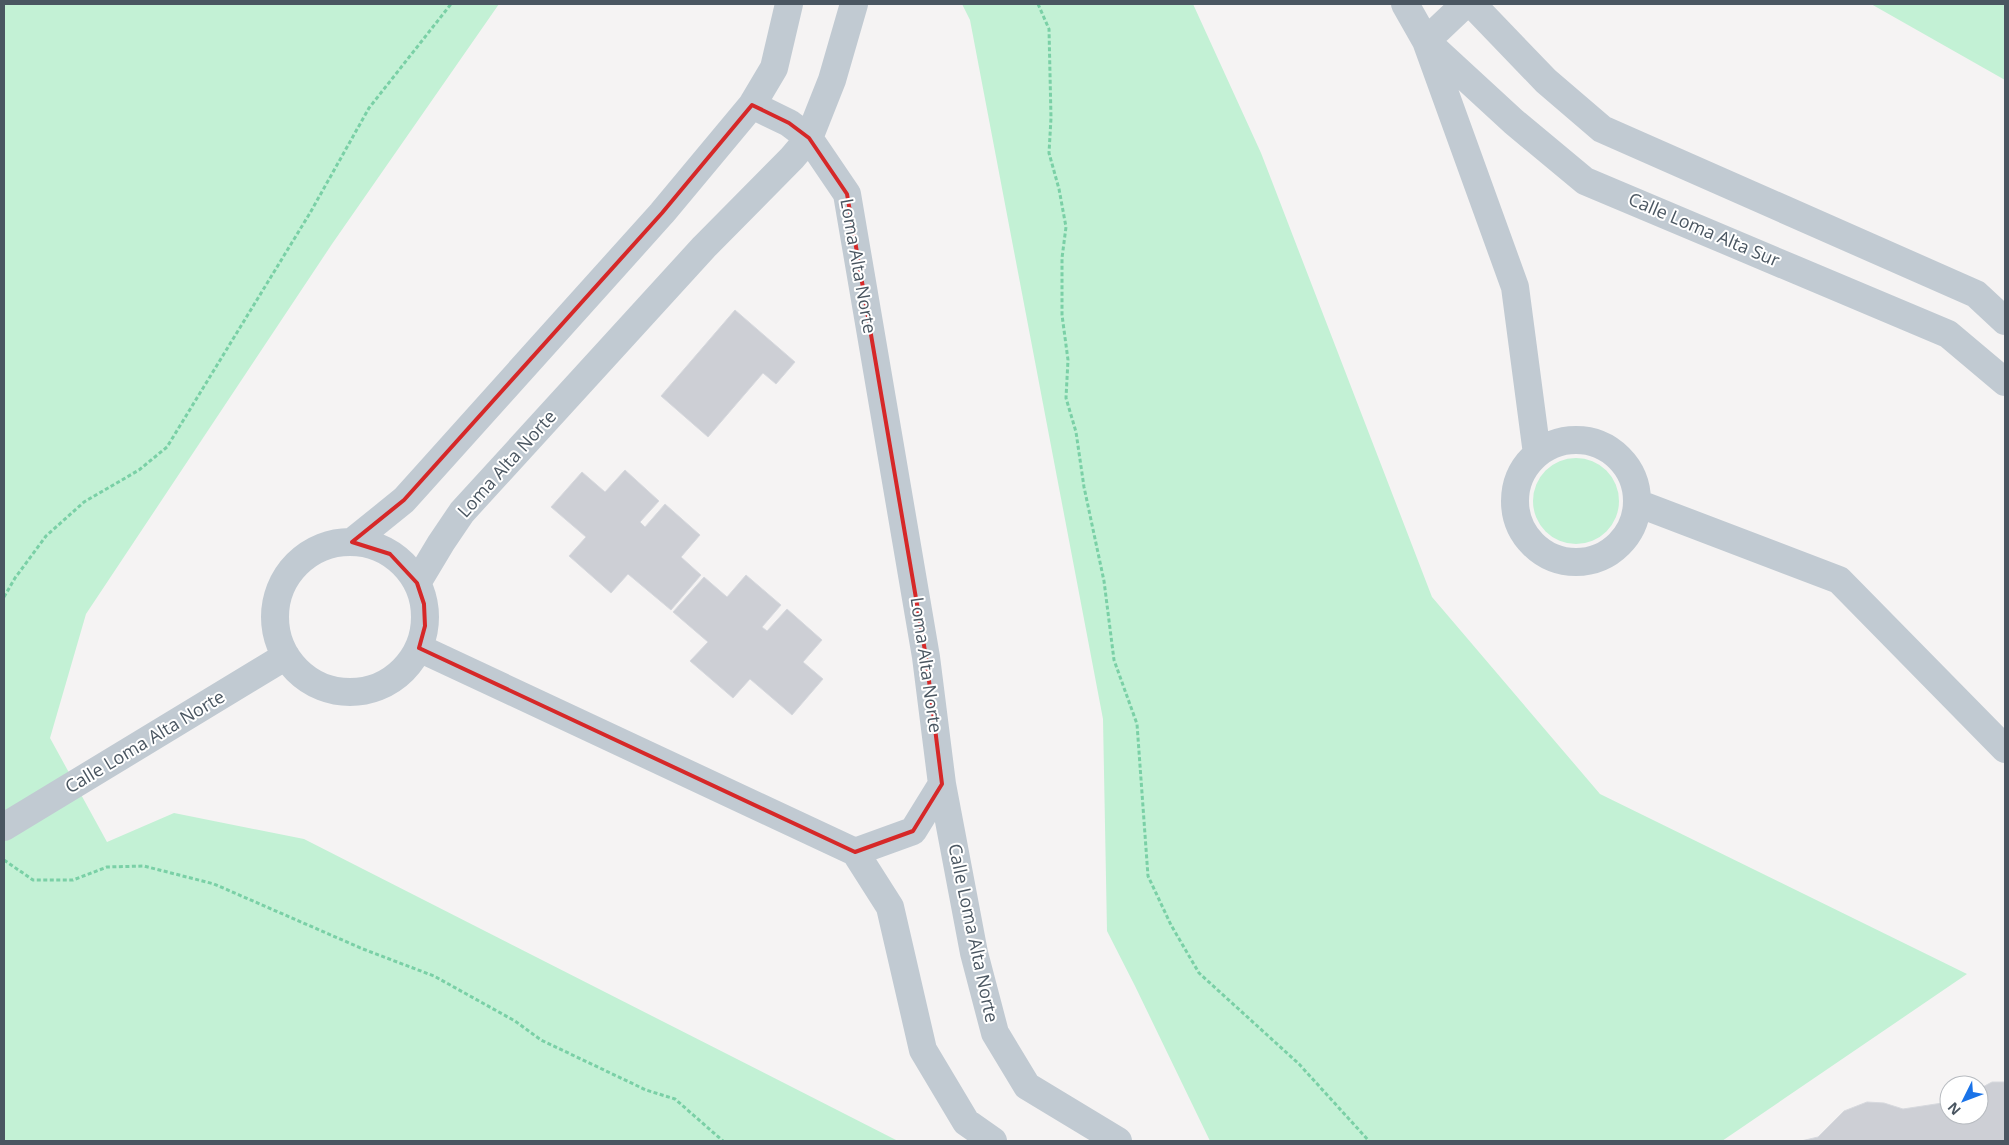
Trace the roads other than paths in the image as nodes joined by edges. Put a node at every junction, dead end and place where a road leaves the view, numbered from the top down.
1 (789, 4) edge
2 (854, 4) edge
3 (1405, 4) edge
4 (1465, 4) edge
5 (1472, 4) edge
6 (1426, 41) junction
7 (752, 105) junction
8 (809, 138) junction
9 (2005, 321) edge
10 (2005, 382) edge
11 (1537, 454) junction
12 (1637, 503) junction
13 (352, 542) junction
14 (417, 583) junction
15 (419, 648) junction
16 (286, 656) junction
17 (2005, 749) edge
18 (942, 784) junction
19 (4, 827) edge
20 (855, 852) junction
21 (993, 1141) edge
22 (1118, 1141) edge

1 - 7 street
2 - 8 street
3 - 6 street, Calle Loma Alta Sur
4 - 6 street
5 - 9 street
6 - 10 street, Calle Loma Alta Sur
6 - 11 street, Calle Loma Alta Sur
7 - 8 street
7 - 13 street
8 - 14 street, Loma Alta Norte
8 - 18 street, Loma Alta Norte
11 - 12 street
11 - 12 street
12 - 17 street
13 - 14 street
13 - 16 street
14 - 15 street
15 - 16 street
15 - 20 street
16 - 19 street, Calle Loma Alta Norte
18 - 20 street
18 - 22 street, Calle Loma Alta Norte
20 - 21 street

